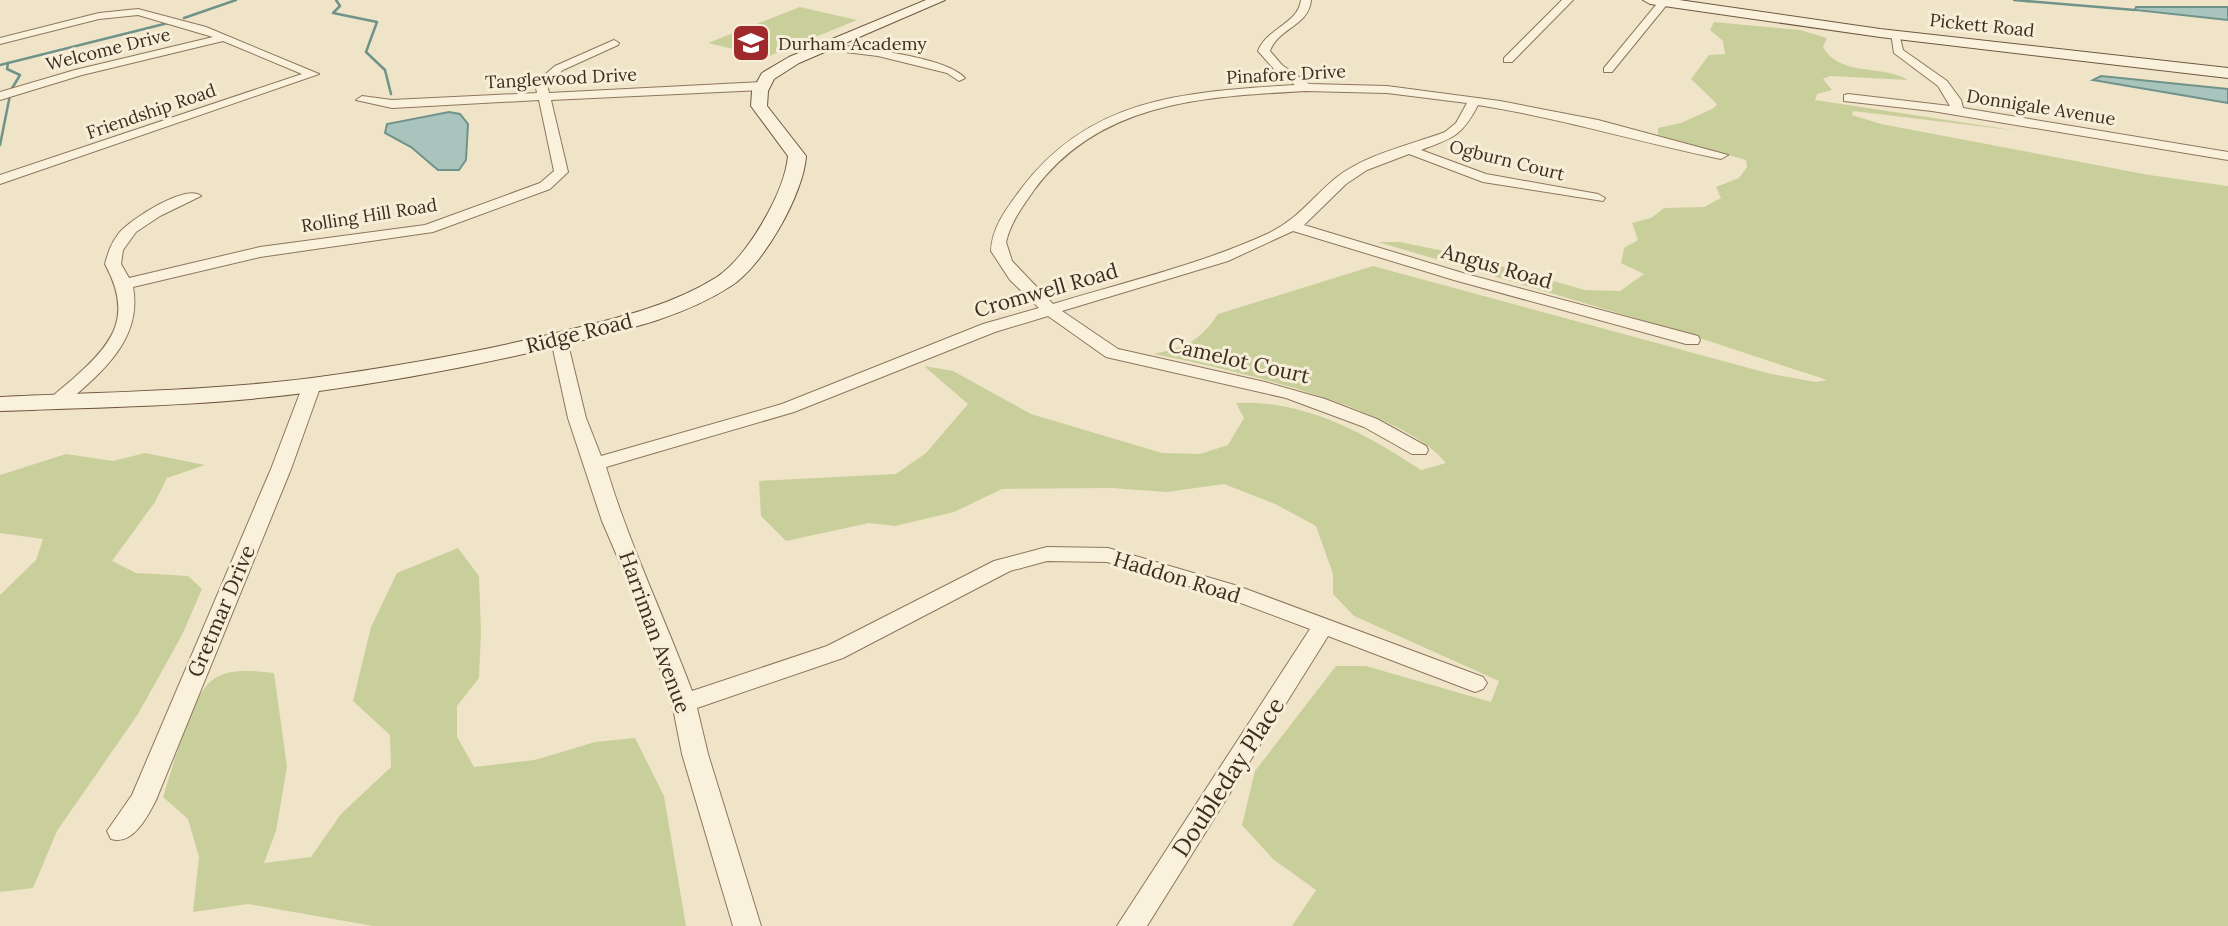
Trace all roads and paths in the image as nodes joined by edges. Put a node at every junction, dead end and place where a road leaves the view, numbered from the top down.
1 (938, 0) edge
2 (1306, 0) edge
3 (1568, 0) edge
4 (1657, 1) edge
5 (1895, 35) junction
6 (224, 38) junction
7 (0, 41) edge
8 (614, 43) dead end
9 (825, 47) junction
10 (1508, 60) dead end
11 (1608, 70) dead end
12 (2228, 73) edge
13 (959, 78) dead end
14 (762, 86) junction
15 (1306, 87) junction
16 (0, 96) edge
17 (542, 97) junction
18 (1848, 98) dead end
19 (362, 100) dead end
20 (1473, 102) junction
21 (1956, 110) junction
22 (1410, 150) junction
23 (1721, 155) dead end
24 (2228, 156) edge
25 (0, 180) edge
26 (194, 196) dead end
27 (1598, 198) dead end
28 (1292, 226) junction
29 (125, 284) junction
30 (1052, 311) junction
31 (559, 340) junction
32 (1692, 340) dead end
33 (312, 385) junction
34 (57, 402) junction
35 (0, 404) edge
36 (1419, 450) dead end
37 (595, 464) junction
38 (1323, 627) junction
39 (1475, 682) dead end
40 (684, 702) junction
41 (120, 831) dead end
42 (747, 926) edge
43 (1131, 926) edge

1 - 9 street
2 - 15 street
3 - 10 street
4 - 5 street, Pickett Road
4 - 11 street
5 - 12 street, Pickett Road
5 - 21 street
6 - 7 street
6 - 16 street, Welcome Drive
6 - 25 street, Friendship Road
8 - 17 street
9 - 13 street
9 - 14 street
14 - 17 street, Tanglewood Drive
14 - 31 street, Ridge Road
15 - 20 street, Pinafore Drive
15 - 30 street, Pinafore Drive
17 - 19 street, Tanglewood Drive
17 - 29 street, Rolling Hill Road
18 - 21 street, Donnigale Avenue
20 - 22 street, Cromwell Road
20 - 23 street, Pinafore Drive
21 - 24 street, Donnigale Avenue
22 - 27 street, Ogburn Court
22 - 28 street, Cromwell Road
26 - 29 street
28 - 30 street, Cromwell Road
28 - 32 street, Angus Road
29 - 34 street
30 - 36 street, Camelot Court
30 - 37 street, Cromwell Road
31 - 33 street, Ridge Road
31 - 37 street, Harriman Avenue
33 - 34 street, Ridge Road
33 - 41 street, Gretmar Drive
34 - 35 street, Ridge Road
37 - 40 street, Harriman Avenue
38 - 39 street, Haddon Road
38 - 40 street, Haddon Road
38 - 43 street, Doubleday Place
40 - 42 street, Harriman Avenue

